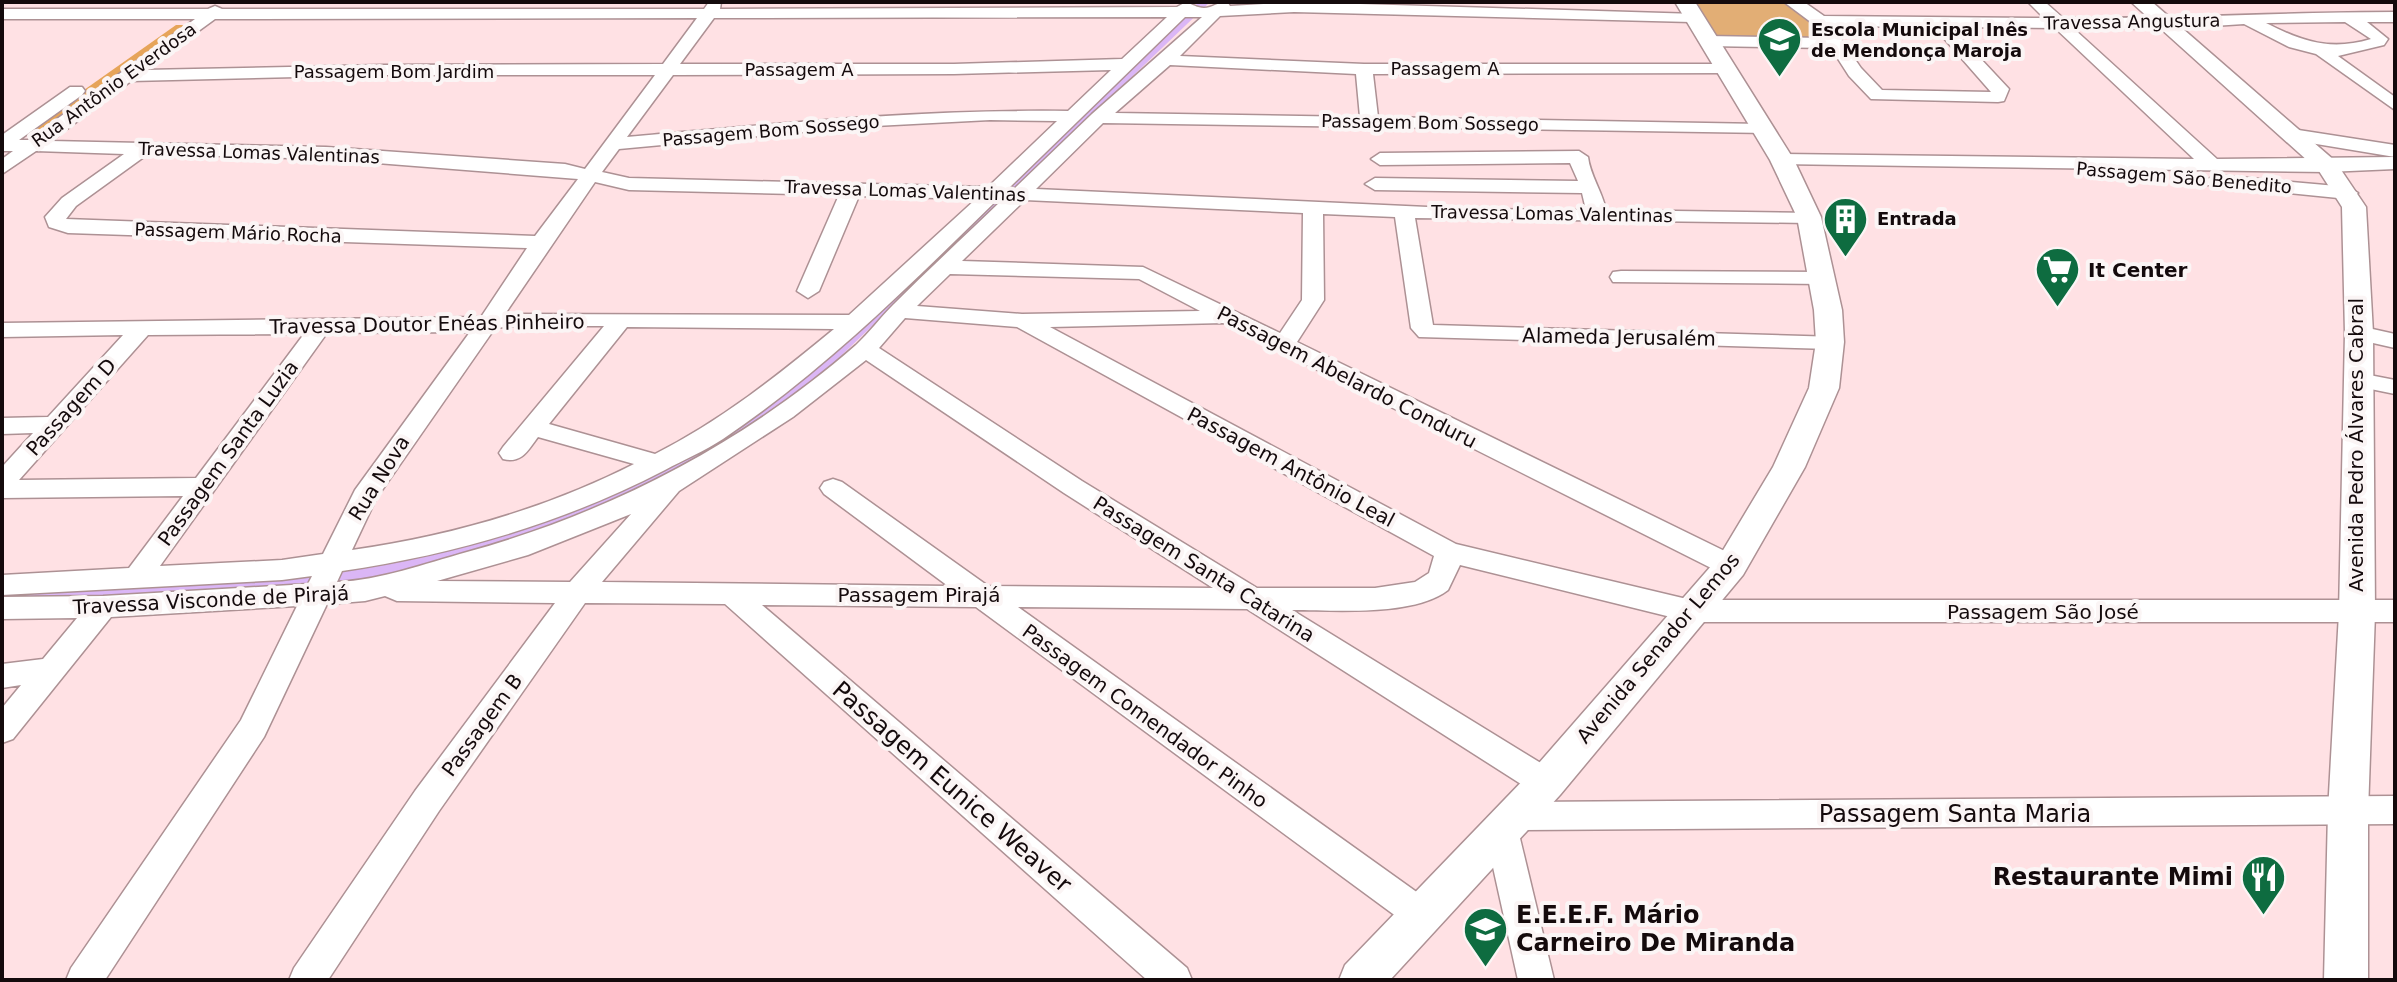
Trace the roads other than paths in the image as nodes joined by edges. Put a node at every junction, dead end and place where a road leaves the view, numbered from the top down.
1 (1792, 2) edge
2 (2036, 2) edge
3 (2141, 2) edge
4 (213, 6) edge
5 (471, 8) edge
6 (712, 8) edge
7 (1201, 8) edge
8 (184, 13) junction
9 (2, 14) edge
10 (2348, 17) junction
11 (2395, 17) edge
12 (2246, 19) junction
13 (1694, 20) edge
14 (1820, 21) junction
15 (1939, 23) junction
16 (2060, 24) junction
17 (2167, 24) junction
18 (1834, 43) junction
19 (2323, 53) junction
20 (1166, 60) junction
21 (1127, 64) junction
22 (1364, 69) junction
23 (1725, 69) junction
24 (664, 71) junction
25 (124, 76) junction
26 (2395, 105) edge
27 (1085, 117) junction
28 (1369, 122) junction
29 (1762, 129) junction
30 (2292, 135) junction
31 (2, 144) edge
32 (612, 144) junction
33 (33, 145) junction
34 (144, 148) junction
35 (2395, 151) edge
36 (1380, 159) dead end
37 (1782, 160) junction
38 (2020, 163) junction
39 (2395, 163) edge
40 (2211, 164) junction
41 (2266, 166) junction
42 (2327, 166) junction
43 (2, 168) edge
44 (590, 176) junction
45 (1375, 184) dead end
46 (1591, 187) junction
47 (2292, 188) junction
48 (852, 189) junction
49 (2348, 193) junction
50 (1004, 194) junction
51 (1313, 210) junction
52 (1404, 212) junction
53 (1597, 215) junction
54 (1809, 217) junction
55 (541, 242) junction
56 (945, 267) junction
57 (1621, 277) dead end
58 (1823, 278) junction
59 (808, 291) dead end
60 (899, 311) junction
61 (1226, 316) junction
62 (621, 320) junction
63 (1022, 321) junction
64 (852, 322) junction
65 (488, 323) junction
66 (320, 327) junction
67 (2, 330) edge
68 (140, 330) junction
69 (2359, 333) junction
70 (2395, 341) edge
71 (1830, 342) junction
72 (1284, 345) junction
73 (865, 349) junction
74 (2359, 380) junction
75 (2395, 387) edge
76 (54, 425) junction
77 (2, 426) edge
78 (535, 428) junction
79 (512, 453) dead end
80 (666, 473) junction
81 (2, 483) edge
82 (203, 487) junction
83 (833, 488) dead end
84 (2, 489) edge
85 (1448, 552) junction
86 (1731, 566) junction
87 (136, 579) junction
88 (323, 580) junction
89 (2, 585) edge
90 (365, 591) junction
91 (578, 592) junction
92 (731, 594) junction
93 (976, 594) junction
94 (1254, 599) junction
95 (103, 607) junction
96 (2, 608) edge
97 (1691, 611) junction
98 (2395, 611) edge
99 (2357, 613) junction
100 (51, 670) junction
101 (2, 676) edge
102 (2, 730) edge
103 (1546, 783) junction
104 (2395, 810) edge
105 (2348, 812) junction
106 (1508, 824) junction
107 (1420, 914) junction
108 (84, 980) edge
109 (307, 980) edge
110 (1174, 980) edge
111 (1361, 980) edge
112 (1536, 980) edge
113 (2346, 980) edge

1 - 14 street
2 - 16 street
3 - 17 main road, Avenida Pedro Álvares Cabral
4 - 5 street
4 - 8 street, Rua Antônio Everdosa
4 - 25 street, Rua Antônio Everdosa
5 - 6 street
6 - 7 street
6 - 24 street, Rua Nova
7 - 13 street
7 - 20 street, Travessa Visconde de Pirajá
7 - 21 street, Travessa Visconde de Pirajá
8 - 9 street
8 - 31 street, Rua Antônio Everdosa
10 - 11 street, Travessa Angustura
10 - 12 street, Travessa Angustura
10 - 19 street
12 - 17 street, Travessa Angustura
12 - 19 street
13 - 18 street
13 - 23 main road, Avenida Senador Lemos
14 - 15 street, Travessa Angustura
14 - 18 street
15 - 16 street, Travessa Angustura
15 - 18 street
16 - 17 street, Travessa Angustura
16 - 40 street
17 - 30 main road, Avenida Pedro Álvares Cabral
19 - 26 street
20 - 22 street, Passagem A
20 - 27 street, Travessa Visconde de Pirajá
21 - 24 street, Passagem A
21 - 27 street, Travessa Visconde de Pirajá
22 - 23 street, Passagem A
22 - 28 street
23 - 29 main road, Avenida Senador Lemos
24 - 25 street, Passagem Bom Jardim
24 - 32 street, Rua Nova
25 - 33 street, Rua Antônio Everdosa
27 - 28 street, Passagem Bom Sossego
27 - 32 street, Passagem Bom Sossego
27 - 50 street, Travessa Visconde de Pirajá
28 - 29 street, Passagem Bom Sossego
29 - 37 main road, Avenida Senador Lemos
30 - 35 street
30 - 42 main road, Avenida Pedro Álvares Cabral
31 - 33 street, Travessa Lomas Valentinas
32 - 44 street, Rua Nova
33 - 34 street, Travessa Lomas Valentinas
33 - 43 street, Rua Antônio Everdosa
34 - 44 street, Travessa Lomas Valentinas
34 - 55 street, Passagem Mário Rocha
36 - 46 street
37 - 38 street, Passagem São Benedito
37 - 54 main road, Avenida Senador Lemos
38 - 40 street, Passagem São Benedito
38 - 47 street, Passagem São Benedito
39 - 42 street, Passagem São Benedito
40 - 41 street, Passagem São Benedito
41 - 42 street, Passagem São Benedito
41 - 47 street
42 - 49 main road, Avenida Pedro Álvares Cabral
44 - 48 street, Travessa Lomas Valentinas
44 - 55 street, Rua Nova
45 - 46 street
46 - 53 street
47 - 49 street, Passagem São Benedito
48 - 50 street, Travessa Lomas Valentinas
48 - 59 street
49 - 69 main road, Avenida Pedro Álvares Cabral
50 - 51 street, Travessa Lomas Valentinas
50 - 56 street, Travessa Visconde de Pirajá
50 - 64 street, Travessa Visconde de Pirajá
51 - 52 street, Travessa Lomas Valentinas
51 - 72 street
52 - 53 street, Travessa Lomas Valentinas
52 - 71 street, Alameda Jerusalém
53 - 54 street, Travessa Lomas Valentinas
54 - 58 main road, Avenida Senador Lemos
55 - 65 street, Rua Nova
56 - 60 street, Travessa Visconde de Pirajá
56 - 61 street, Passagem Abelardo Conduru
57 - 58 street
58 - 71 main road, Avenida Senador Lemos
60 - 63 street, Passagem Antônio Leal
60 - 73 street, Travessa Visconde de Pirajá
61 - 63 street
61 - 72 street, Passagem Abelardo Conduru
62 - 64 street, Travessa Doutor Enéas Pinheiro
62 - 65 street, Travessa Doutor Enéas Pinheiro
62 - 78 street
63 - 85 street, Passagem Antônio Leal
64 - 80 street, Travessa Visconde de Pirajá
65 - 66 street, Travessa Doutor Enéas Pinheiro
65 - 88 street, Rua Nova
66 - 68 street, Travessa Doutor Enéas Pinheiro
66 - 82 street, Passagem Santa Luzia
67 - 68 street, Travessa Doutor Enéas Pinheiro
68 - 76 street, Passagem D
69 - 70 street
69 - 74 main road, Avenida Pedro Álvares Cabral
71 - 86 main road, Avenida Senador Lemos
72 - 86 street, Passagem Abelardo Conduru
73 - 80 street, Travessa Visconde de Pirajá
73 - 94 street, Passagem Santa Catarina
74 - 75 street
74 - 99 main road, Avenida Pedro Álvares Cabral
76 - 77 street
76 - 81 street, Passagem D
78 - 79 street
78 - 80 street
80 - 88 street, Travessa Visconde de Pirajá
80 - 90 street, Travessa Visconde de Pirajá
80 - 91 street, Passagem B
82 - 84 street
82 - 87 street, Passagem Santa Luzia
83 - 93 street, Passagem Comendador Pinho
85 - 94 street, Passagem Pirajá
85 - 97 street, Passagem Antônio Leal
86 - 97 main road, Avenida Senador Lemos
87 - 88 street, Travessa Visconde de Pirajá
87 - 89 street, Travessa Visconde de Pirajá
88 - 90 street, Travessa Visconde de Pirajá
88 - 95 street, Travessa Visconde de Pirajá
88 - 108 street, Rua Nova
90 - 91 street, Passagem Pirajá
91 - 92 street, Passagem Pirajá
91 - 109 street, Passagem B
92 - 93 street, Passagem Pirajá
92 - 110 street, Passagem Eunice Weaver
93 - 94 street, Passagem Pirajá
93 - 107 street, Passagem Comendador Pinho
94 - 103 street, Passagem Santa Catarina
95 - 96 street, Travessa Visconde de Pirajá
95 - 100 street
97 - 99 street, Passagem São José
97 - 103 main road, Avenida Senador Lemos
98 - 99 street, Passagem São José
99 - 105 main road, Avenida Pedro Álvares Cabral
100 - 101 street
100 - 102 street
103 - 106 main road, Avenida Senador Lemos
104 - 105 street, Passagem Santa Maria
105 - 106 street, Passagem Santa Maria
105 - 113 main road, Avenida Pedro Álvares Cabral
106 - 107 main road, Avenida Senador Lemos
106 - 112 street
107 - 111 main road, Avenida Senador Lemos

